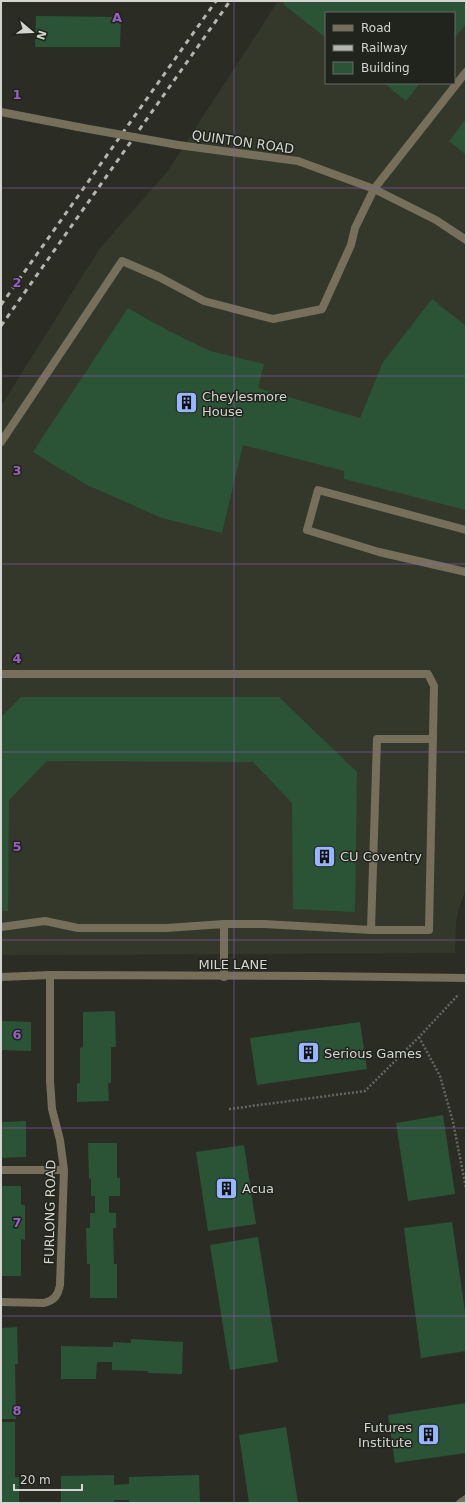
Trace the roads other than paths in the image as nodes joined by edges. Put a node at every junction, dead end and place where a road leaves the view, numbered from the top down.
1 (466, 72) edge
2 (1, 112) edge
3 (374, 189) junction
4 (466, 240) edge
5 (1, 442) edge
6 (466, 530) edge
7 (466, 572) edge
8 (1, 674) edge
9 (433, 739) junction
10 (224, 924) junction
11 (1, 927) edge
12 (371, 930) junction
13 (50, 975) junction
14 (1, 977) edge
15 (224, 977) junction
16 (466, 978) edge
17 (1, 1170) edge
18 (64, 1170) junction
19 (1, 1302) edge
20 (466, 1499) edge
21 (460, 1503) edge

1 - 3 street
2 - 3 street, QUINTON ROAD, bridge
3 - 4 street, QUINTON ROAD
3 - 5 street
6 - 7 street
8 - 9 street
9 - 12 street
9 - 12 street
10 - 11 street
10 - 12 street
10 - 15 street
13 - 14 street, MILE LANE
13 - 15 street, MILE LANE
13 - 18 street, FURLONG ROAD
15 - 16 street, MILE LANE
17 - 18 street
18 - 19 street, FURLONG ROAD
20 - 21 street

